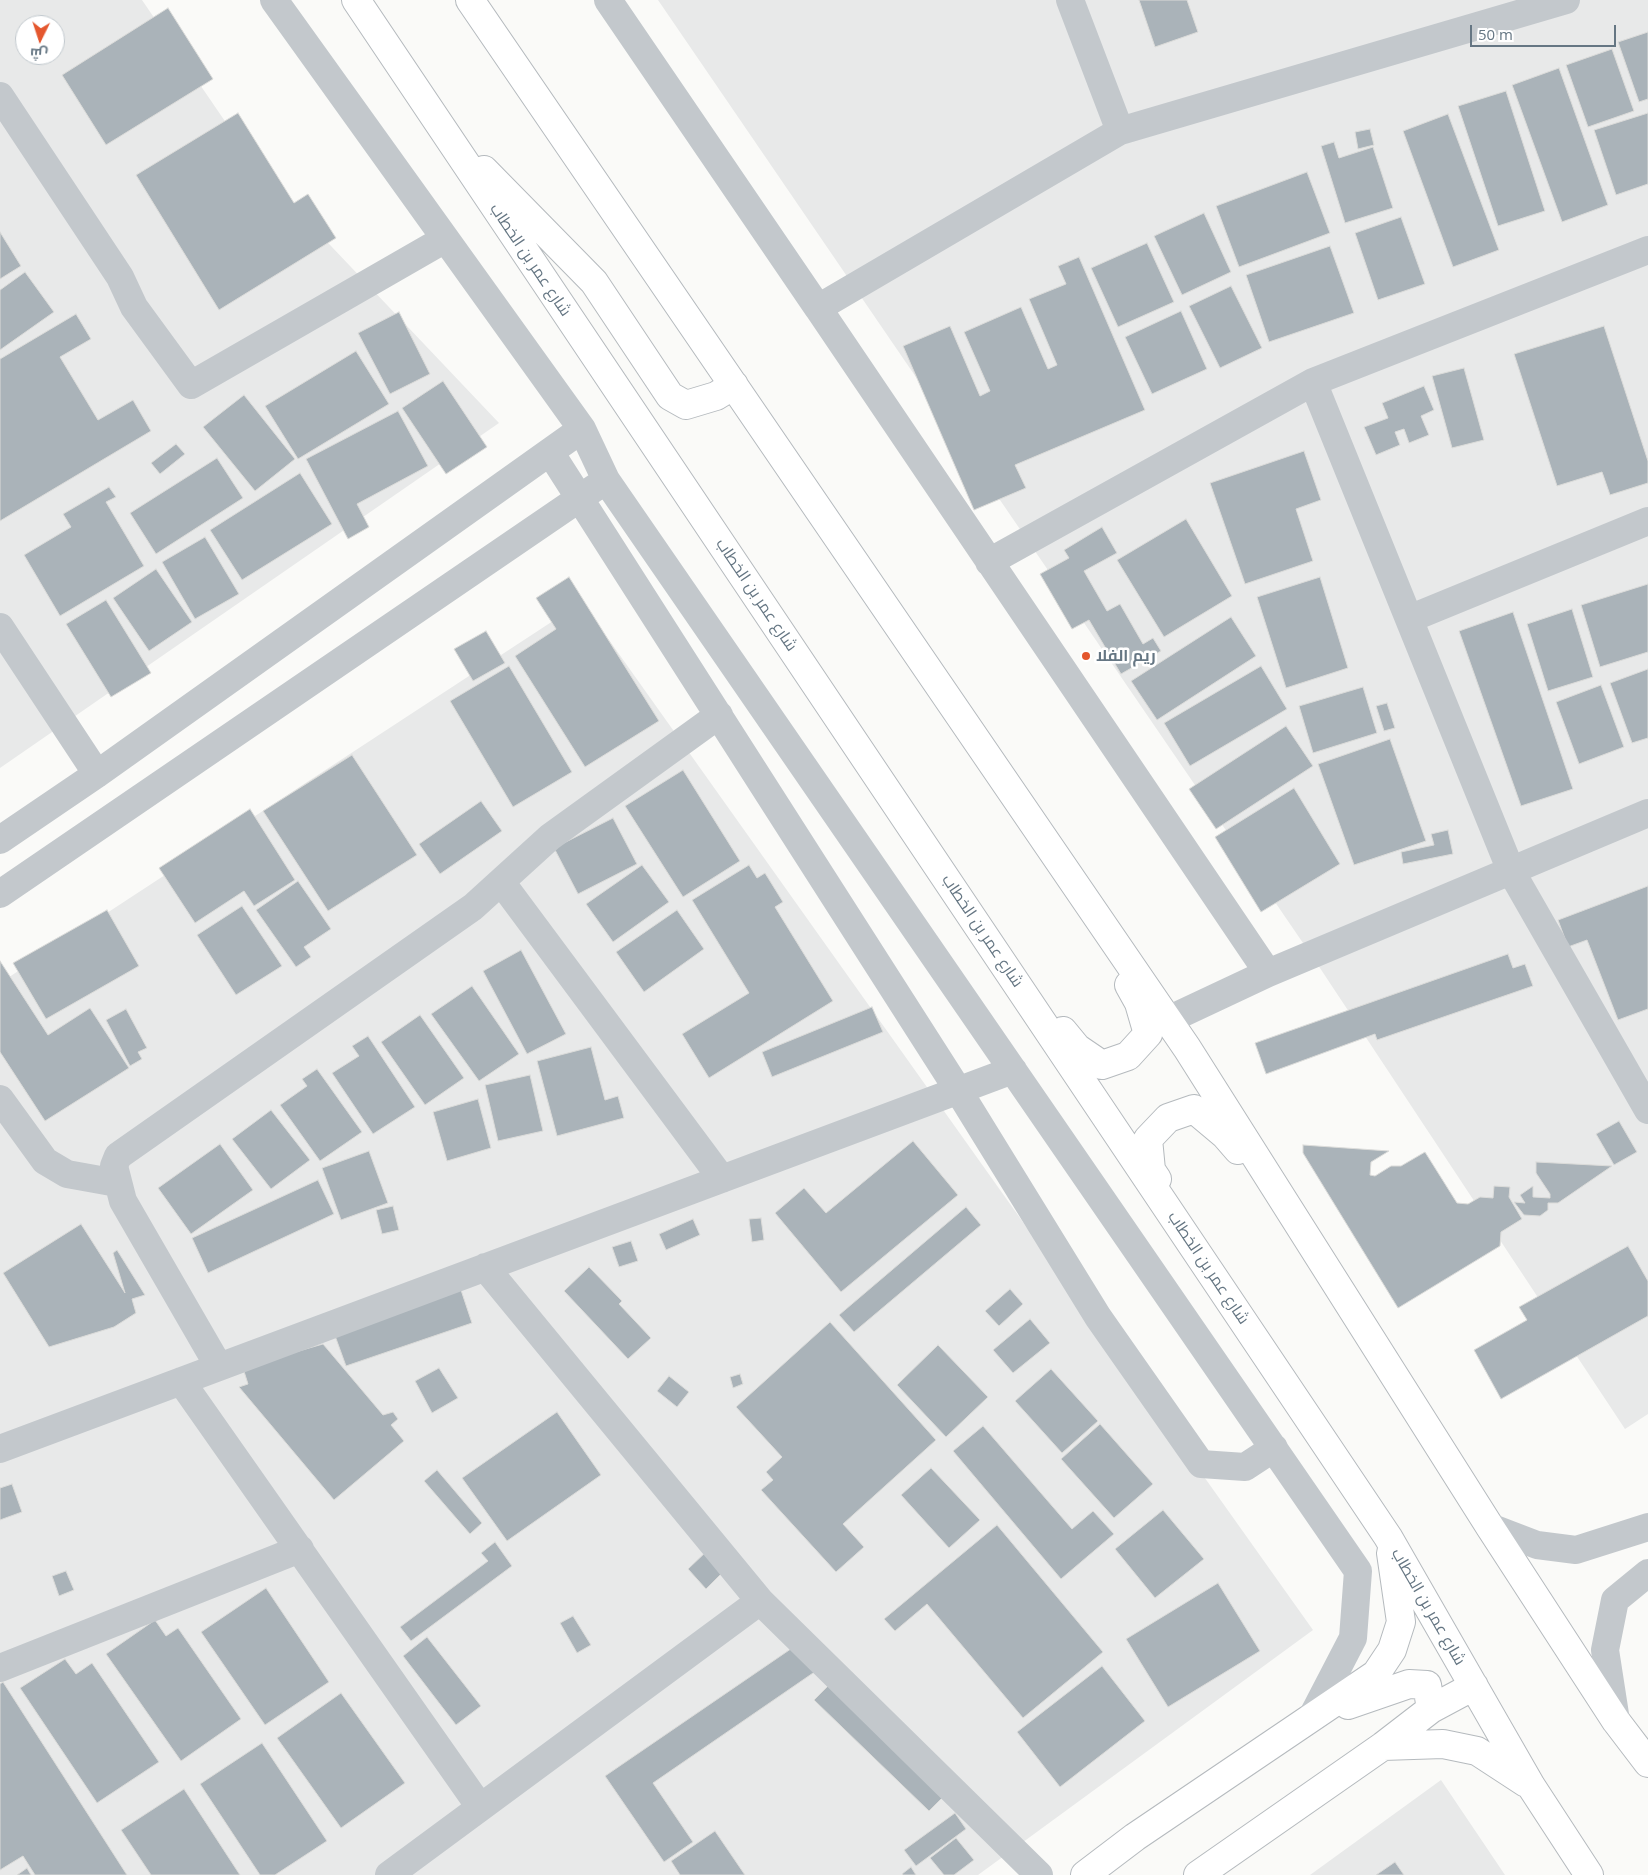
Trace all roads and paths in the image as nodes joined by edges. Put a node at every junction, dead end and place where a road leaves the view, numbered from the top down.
1 (274, 0) edge
2 (356, 0) edge
3 (470, 0) edge
4 (608, 0) edge
5 (1070, 0) edge
6 (1566, 0) edge
7 (0, 96) edge
8 (436, 121) junction
9 (1120, 131) junction
10 (445, 239) junction
11 (1648, 250) edge
12 (818, 308) junction
13 (1313, 382) junction
14 (734, 385) junction
15 (582, 429) junction
16 (550, 452) junction
17 (606, 480) junction
18 (580, 498) junction
19 (1648, 521) edge
20 (989, 562) junction
21 (1409, 619) junction
22 (0, 627) edge
23 (719, 715) junction
24 (97, 774) junction
25 (1648, 812) edge
26 (0, 840) edge
27 (1066, 870) junction
28 (1511, 871) junction
29 (502, 882) junction
30 (0, 894) edge
31 (990, 943) junction
32 (1268, 973) junction
33 (1168, 1020) junction
34 (1012, 1070) junction
35 (958, 1090) junction
36 (0, 1099) edge
37 (1648, 1110) edge
38 (722, 1179) junction
39 (117, 1183) junction
40 (1306, 1235) junction
41 (486, 1267) junction
42 (1232, 1304) junction
43 (219, 1367) junction
44 (180, 1381) junction
45 (1274, 1448) junction
46 (0, 1449) edge
47 (1648, 1526) edge
48 (1490, 1527) junction
49 (1388, 1536) junction
50 (300, 1549) junction
51 (1648, 1572) edge
52 (760, 1601) junction
53 (0, 1668) edge
54 (1474, 1686) junction
55 (1431, 1709) junction
56 (1312, 1717) junction
57 (1616, 1721) junction
58 (1383, 1746) junction
59 (1648, 1763) edge
60 (1531, 1786) junction
61 (480, 1807) junction
62 (389, 1875) edge
63 (1039, 1875) edge
64 (1085, 1875) edge
65 (1198, 1875) edge
66 (1589, 1875) edge

1 - 10 street
2 - 8 main road, شارع عمر بن الخطاب
3 - 14 main road
4 - 12 street
5 - 9 street
6 - 9 street
7 - 10 street
8 - 14 main road
8 - 31 main road, شارع عمر بن الخطاب
9 - 12 street
10 - 15 street
11 - 13 street
12 - 20 street
13 - 20 street
13 - 21 street
14 - 27 main road
15 - 16 street
15 - 17 street
16 - 18 street
16 - 24 street
17 - 18 street
17 - 34 street
18 - 23 street
18 - 30 street
19 - 21 street
20 - 32 street
21 - 28 street
22 - 24 street
23 - 29 street
23 - 35 street
24 - 26 street
25 - 28 street
27 - 31 main road
27 - 33 main road
28 - 32 street
28 - 37 street
29 - 38 street
29 - 39 street
31 - 42 main road, شارع عمر بن الخطاب
32 - 33 street
33 - 40 main road
34 - 35 street
34 - 45 street
35 - 38 street
35 - 45 street
36 - 39 street
38 - 41 street
39 - 43 street
40 - 42 main road
40 - 48 main road
41 - 43 street
41 - 52 street
42 - 49 main road, شارع عمر بن الخطاب
43 - 44 street
44 - 46 street
44 - 50 street
45 - 56 street
47 - 48 street
48 - 57 main road
49 - 54 main road, شارع عمر بن الخطاب
49 - 56 main road
50 - 53 street
50 - 61 street
51 - 57 street
52 - 61 street
52 - 63 street
54 - 55 main road
54 - 60 main road, شارع عمر بن الخطاب
55 - 56 main road
55 - 58 main road
56 - 64 main road
57 - 59 main road
58 - 60 main road
58 - 65 main road
60 - 66 main road, شارع عمر بن الخطاب
61 - 62 street

